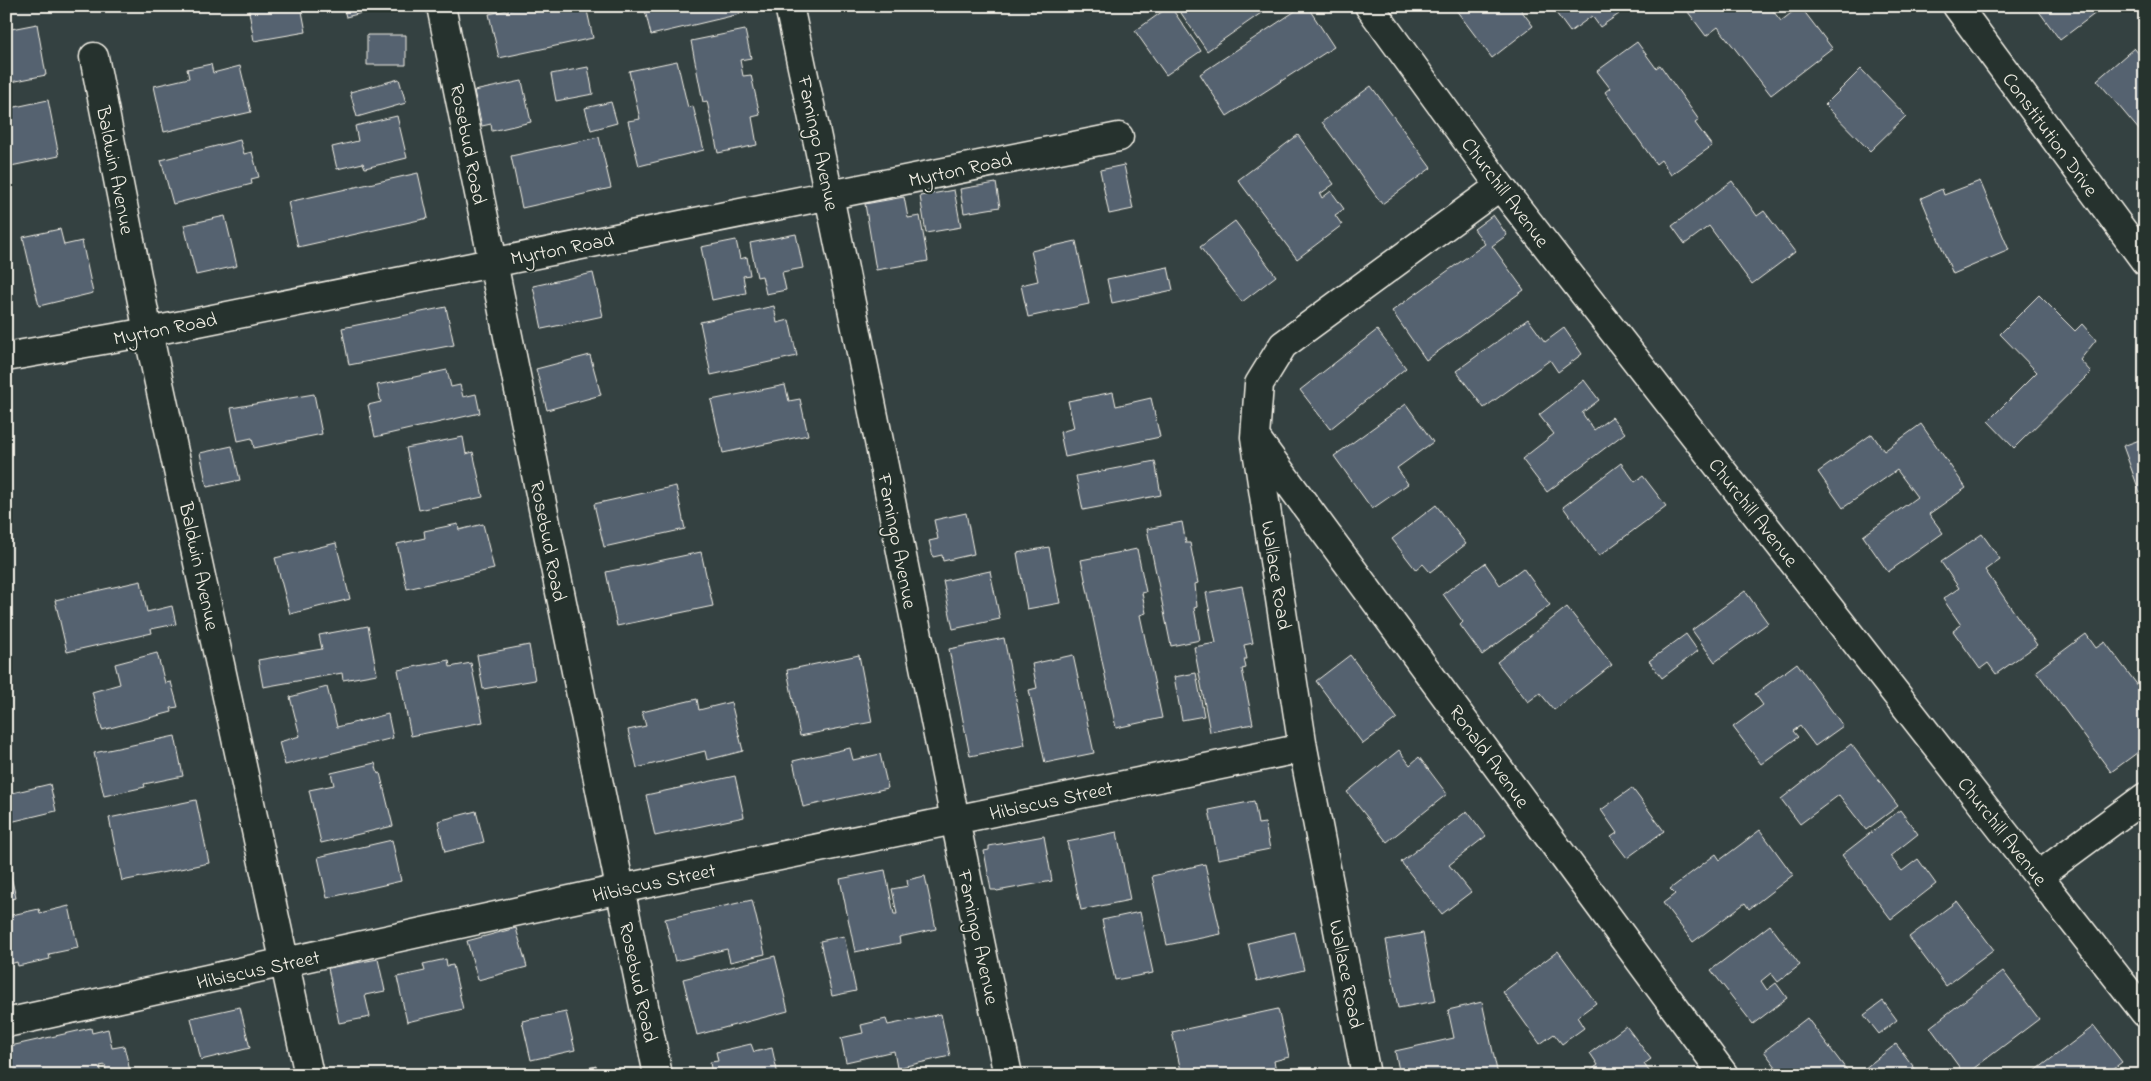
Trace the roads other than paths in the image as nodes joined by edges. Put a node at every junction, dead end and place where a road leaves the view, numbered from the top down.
1 (442, 6) edge
2 (789, 6) edge
3 (1370, 6) edge
4 (1957, 6) edge
5 (94, 57) dead end
6 (1119, 137) dead end
7 (1500, 186) junction
8 (830, 196) junction
9 (492, 261) junction
10 (2145, 261) edge
11 (148, 332) junction
12 (6, 357) edge
13 (1255, 437) junction
14 (1303, 748) junction
15 (2145, 797) edge
16 (953, 820) junction
17 (2038, 876) junction
18 (620, 889) junction
19 (286, 963) junction
20 (2145, 1013) edge
21 (6, 1023) edge
22 (310, 1075) edge
23 (658, 1075) edge
24 (1008, 1075) edge
25 (1366, 1075) edge
26 (1724, 1075) edge

1 - 9 street, Rosebud Road
2 - 8 street, Famingo Avenue
3 - 7 street, Churchill Avenue
4 - 10 street, Constitution Drive
5 - 11 street, Baldwin Avenue
6 - 8 street, Myrton Road
7 - 13 street, Wallace Road
7 - 17 street, Churchill Avenue
8 - 9 street, Myrton Road
8 - 16 street, Famingo Avenue
9 - 11 street, Myrton Road
9 - 18 street, Rosebud Road
11 - 12 street, Myrton Road
11 - 19 street, Baldwin Avenue
13 - 14 street, Wallace Road
13 - 26 street, Ronald Avenue
14 - 16 street, Hibiscus Street
14 - 25 street, Wallace Road
15 - 17 street
16 - 18 street, Hibiscus Street
16 - 24 street, Famingo Avenue
17 - 20 street, Churchill Avenue
18 - 19 street, Hibiscus Street
18 - 23 street, Rosebud Road
19 - 21 street, Hibiscus Street
19 - 22 street, Baldwin Avenue

